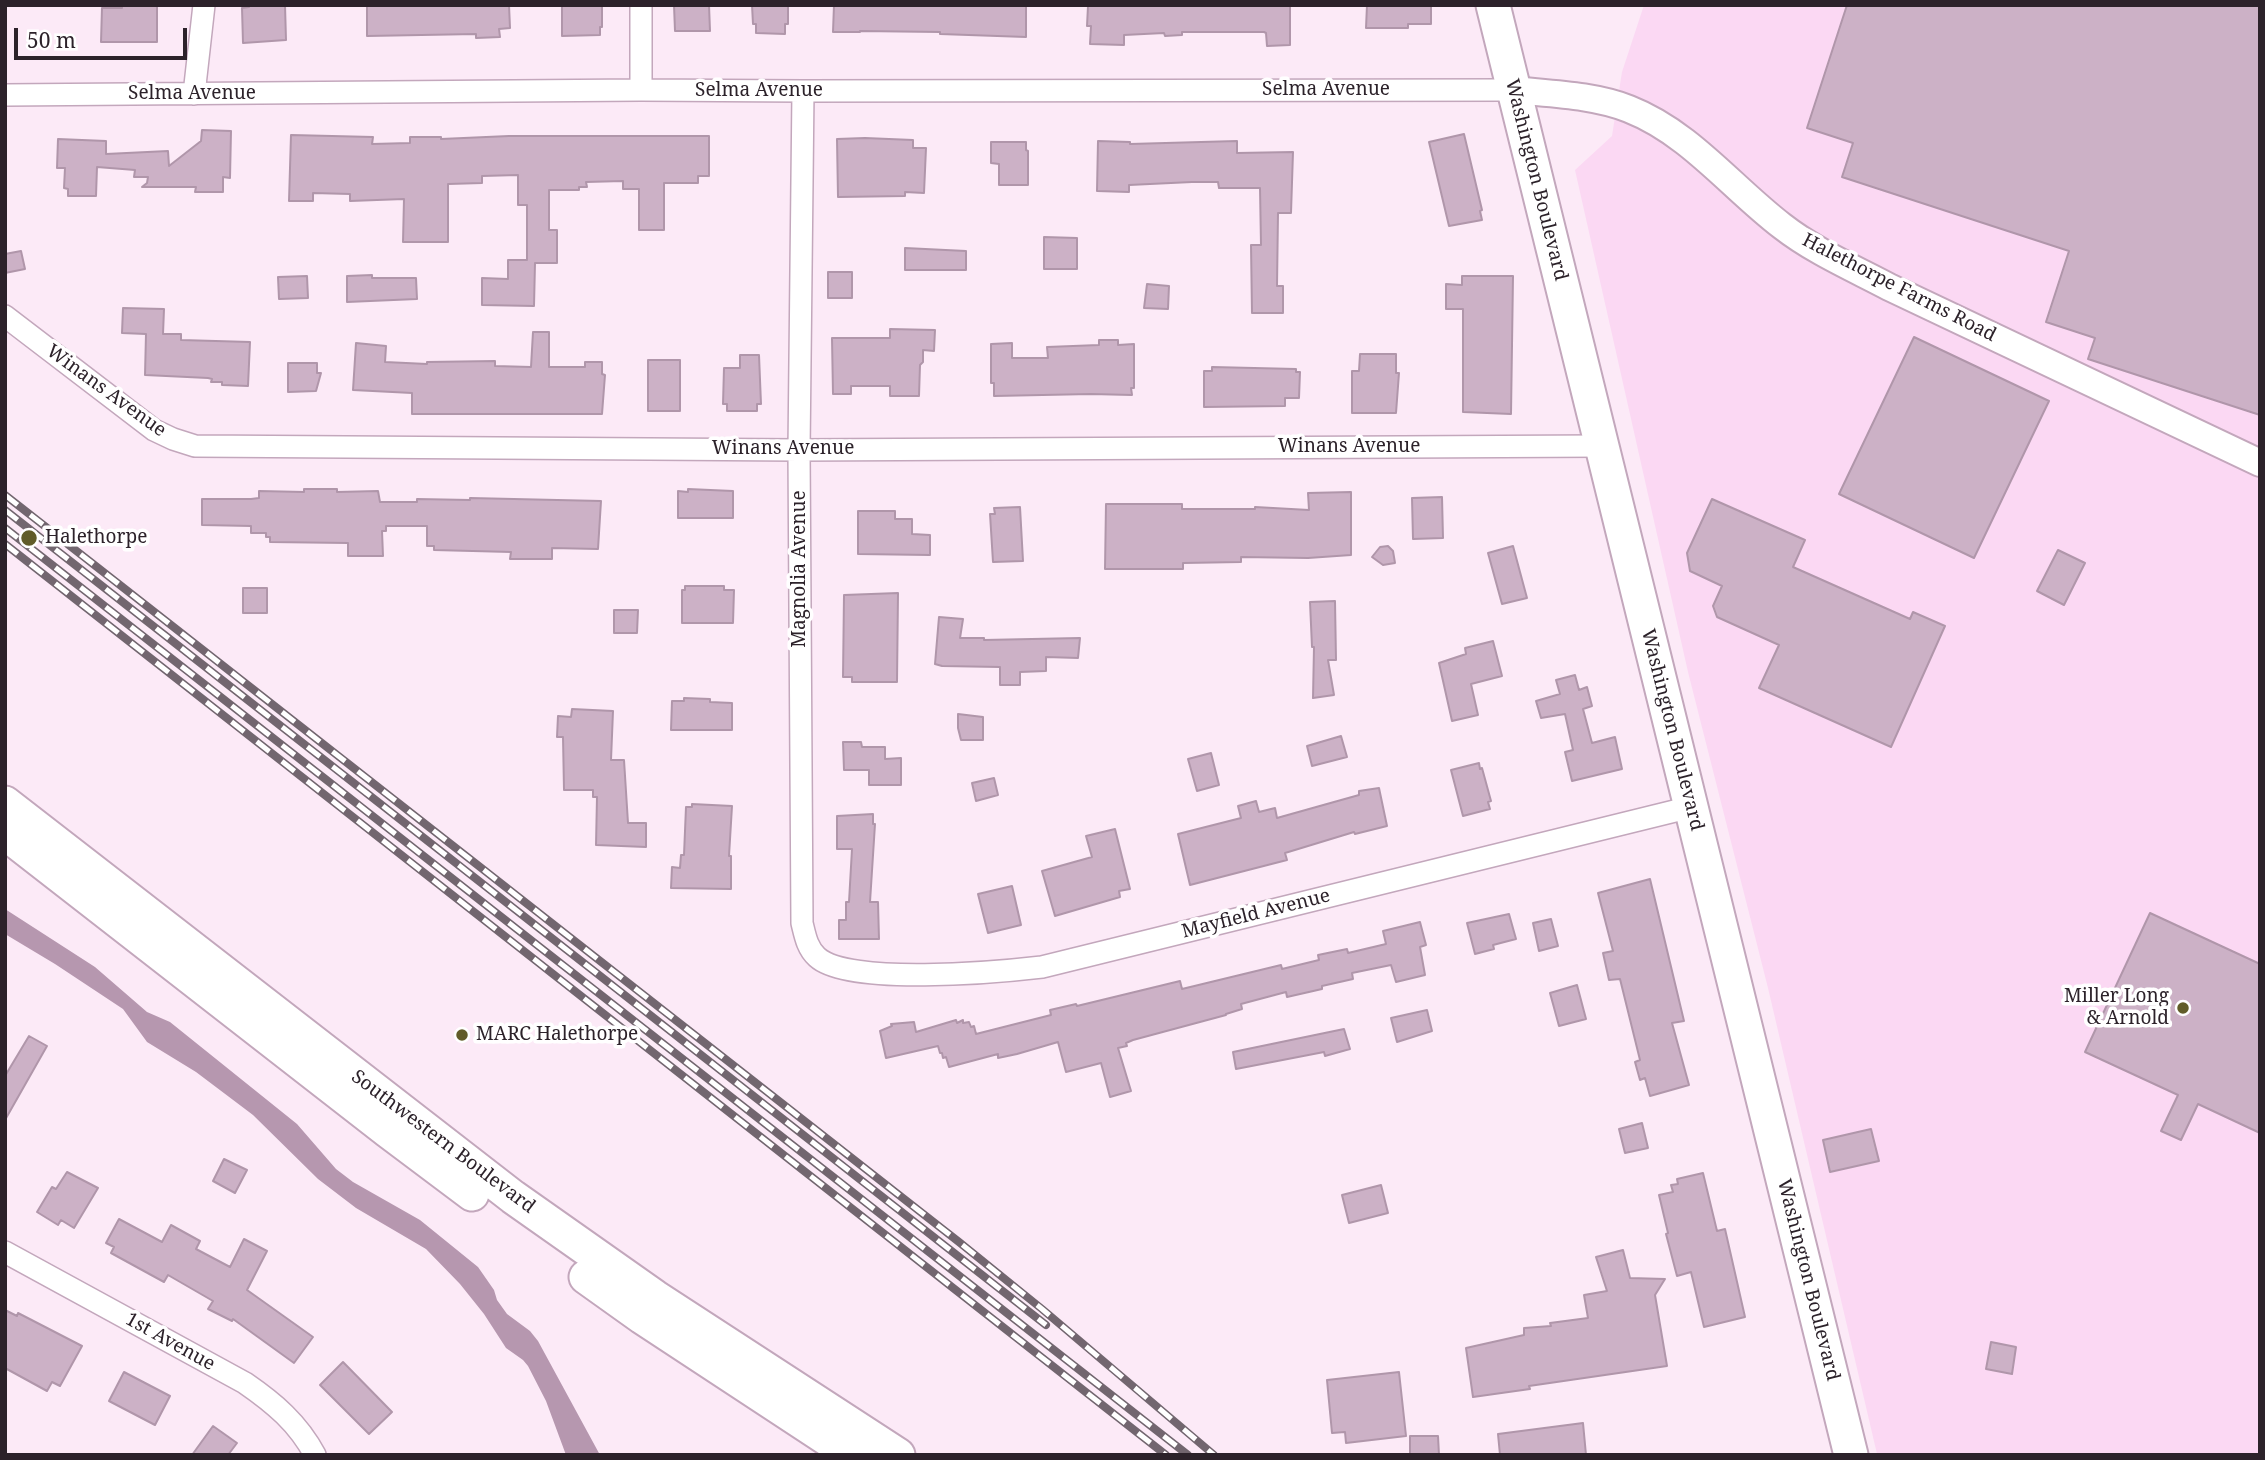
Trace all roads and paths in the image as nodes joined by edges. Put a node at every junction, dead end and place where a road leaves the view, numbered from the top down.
1 (204, 5) edge
2 (641, 5) edge
3 (1493, 5) edge
4 (641, 90) junction
5 (1513, 90) junction
6 (803, 91) junction
7 (194, 94) junction
8 (5, 95) edge
9 (5, 316) edge
10 (1602, 446) junction
11 (799, 450) junction
12 (2260, 463) edge
13 (5, 803) edge
14 (1691, 807) junction
15 (5, 833) edge
16 (818, 958) joint
17 (5, 1252) edge
18 (315, 1455) edge
19 (852, 1455) edge
20 (898, 1455) edge
21 (1851, 1455) edge

1 - 7 street
2 - 4 street
3 - 5 main road, Washington Boulevard
4 - 6 street, Selma Avenue
4 - 7 street, Selma Avenue
5 - 6 street, Selma Avenue
5 - 10 main road, Washington Boulevard
5 - 12 street, Halethorpe Farms Road
6 - 11 street, Magnolia Avenue
7 - 8 street, Selma Avenue
9 - 11 street, Winans Avenue
10 - 11 street, Winans Avenue
10 - 14 main road, Washington Boulevard
11 - 16 street, Magnolia Avenue
13 - 20 main road, Southwestern Boulevard
14 - 16 street, Mayfield Avenue
14 - 21 main road, Washington Boulevard
15 - 19 main road, Southwestern Boulevard
17 - 18 street, 1st Avenue

